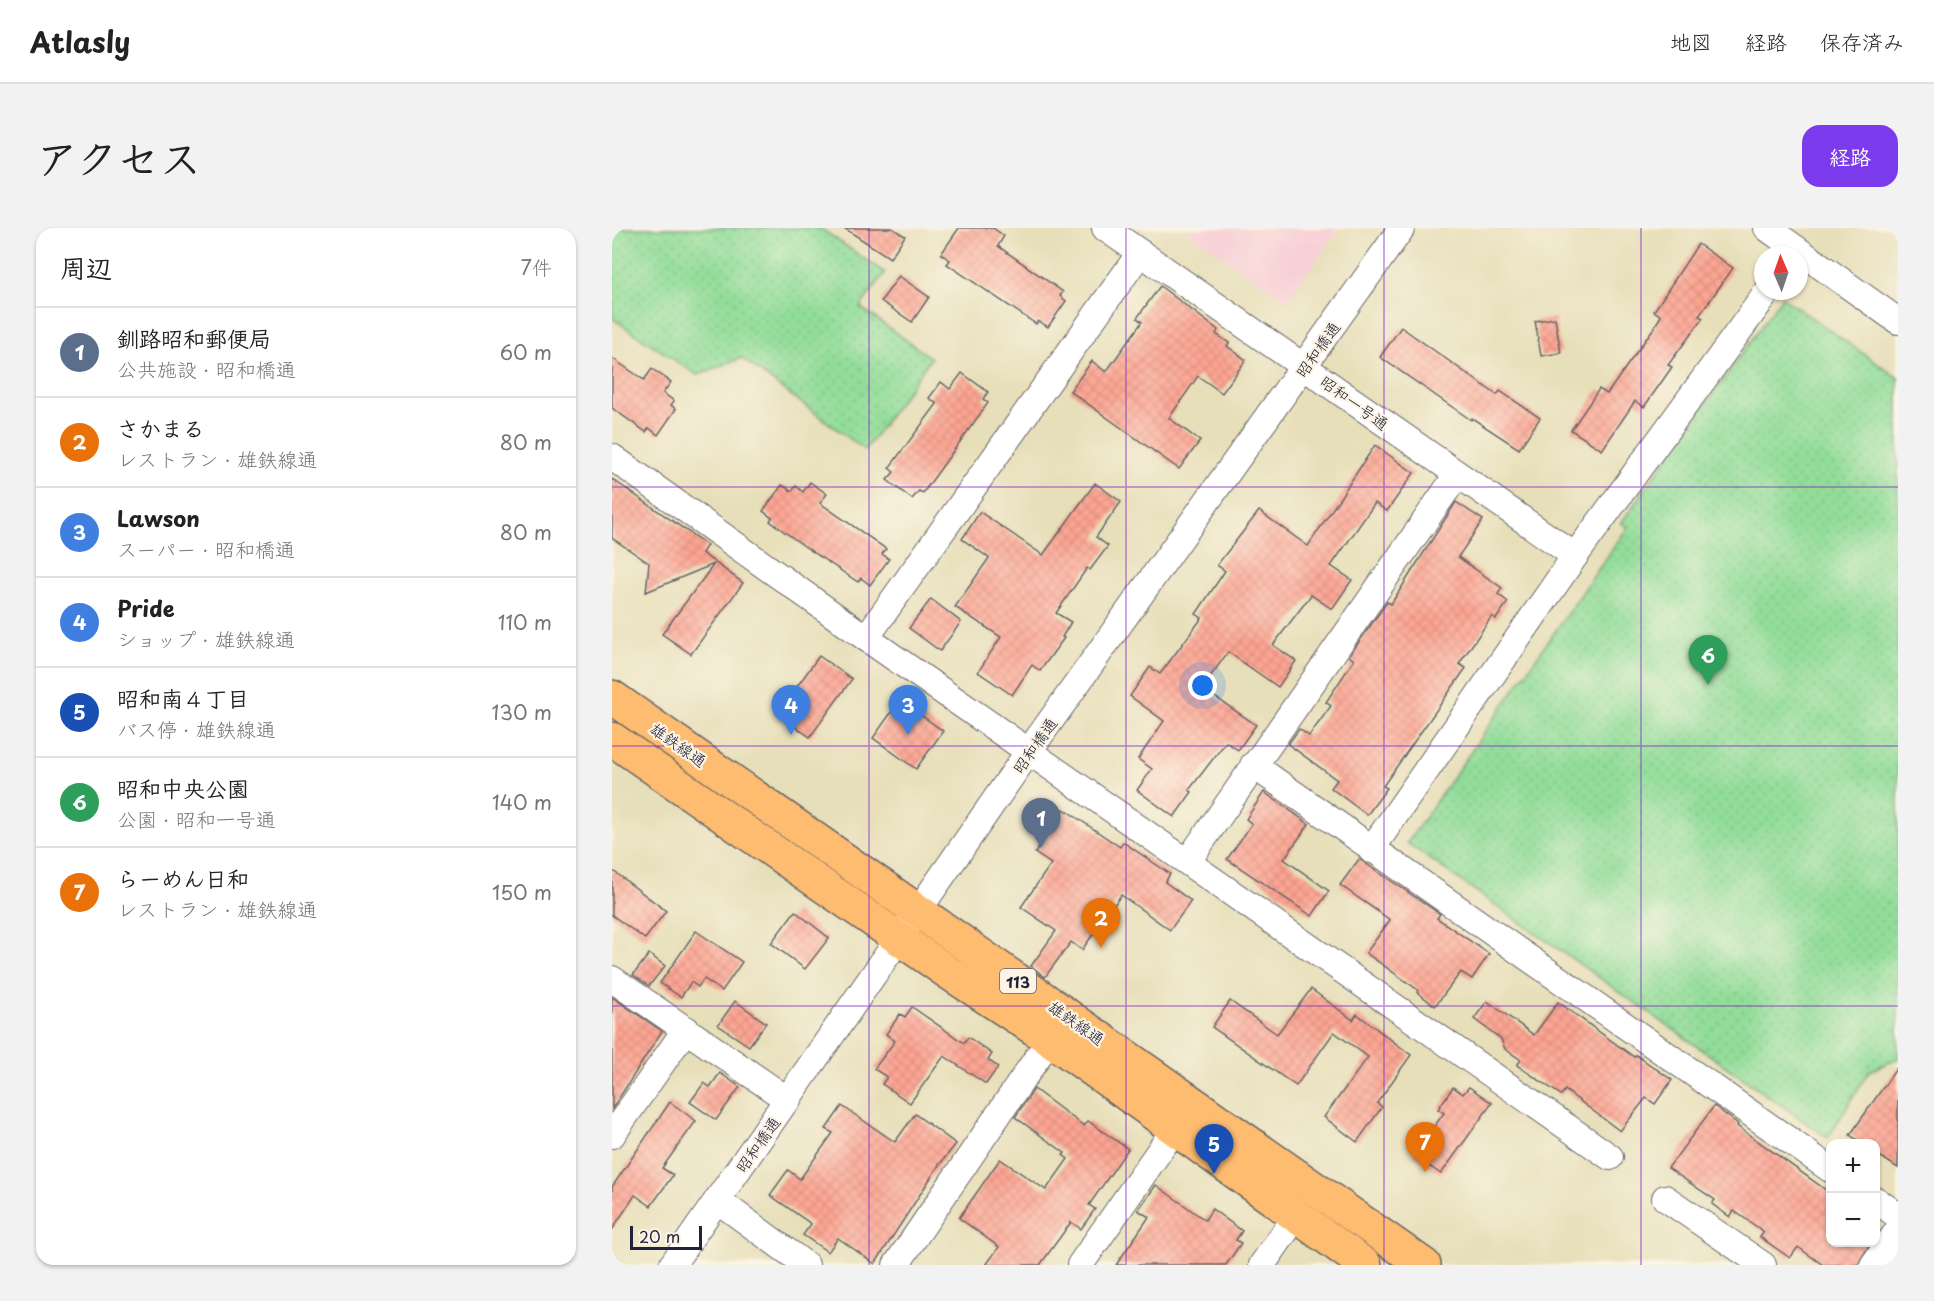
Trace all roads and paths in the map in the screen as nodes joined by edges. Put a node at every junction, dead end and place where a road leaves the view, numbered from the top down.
1 (1105, 228) edge
2 (1402, 228) edge
3 (1767, 228) edge
4 (1789, 246) edge
5 (1140, 253) junction
6 (1808, 260) edge
7 (1761, 300) edge
8 (1898, 321) edge
9 (1305, 367) junction
10 (612, 457) edge
11 (1457, 476) junction
12 (1575, 556) junction
13 (866, 638) junction
14 (612, 697) edge
15 (612, 739) edge
16 (1029, 751) junction
17 (1253, 765) junction
18 (1371, 850) junction
19 (1188, 861) junction
20 (919, 912) junction
21 (900, 940) junction
22 (612, 979) edge
23 (686, 1029) junction
24 (1050, 1039) junction
25 (788, 1100) junction
26 (1174, 1130) junction
27 (612, 1135) edge
28 (1610, 1157) dead end
29 (1826, 1166) edge
30 (1665, 1198) dead end
31 (717, 1200) junction
32 (1880, 1203) edge
33 (1296, 1216) junction
34 (1898, 1216) edge
35 (1898, 1230) edge
36 (672, 1265) edge
37 (806, 1265) edge
38 (896, 1265) edge
39 (1080, 1265) edge
40 (1263, 1265) edge
41 (1365, 1265) edge
42 (1424, 1265) edge
43 (1763, 1265) edge
44 (1873, 1265) edge

1 - 5 street, 昭和一号通
2 - 9 street, 昭和橋通
3 - 4 street
5 - 9 street, 昭和一号通
5 - 13 street
6 - 8 street
7 - 12 street
9 - 11 street, 昭和一号通
9 - 16 street, 昭和橋通
10 - 13 street
11 - 12 street, 昭和一号通
11 - 17 street
12 - 18 street
13 - 16 street
14 - 20 main road, 雄鉄線通 / 113
15 - 21 main road, 雄鉄線通 / 113
16 - 19 street
16 - 20 street, 昭和橋通
17 - 18 street
17 - 19 street
18 - 29 street
19 - 28 street
20 - 21 street, 昭和橋通
20 - 42 main road, 雄鉄線通 / 113
21 - 24 main road, 雄鉄線通 / 113
21 - 25 street, 昭和橋通
22 - 23 street
23 - 25 street
23 - 27 street
24 - 26 main road, 雄鉄線通 / 113
24 - 38 street
25 - 31 street, 昭和橋通
26 - 33 main road, 雄鉄線通 / 113
26 - 39 street
30 - 43 street
31 - 36 street, 昭和橋通
31 - 37 street
32 - 34 street
33 - 40 street
33 - 41 main road, 雄鉄線通 / 113
35 - 44 street

